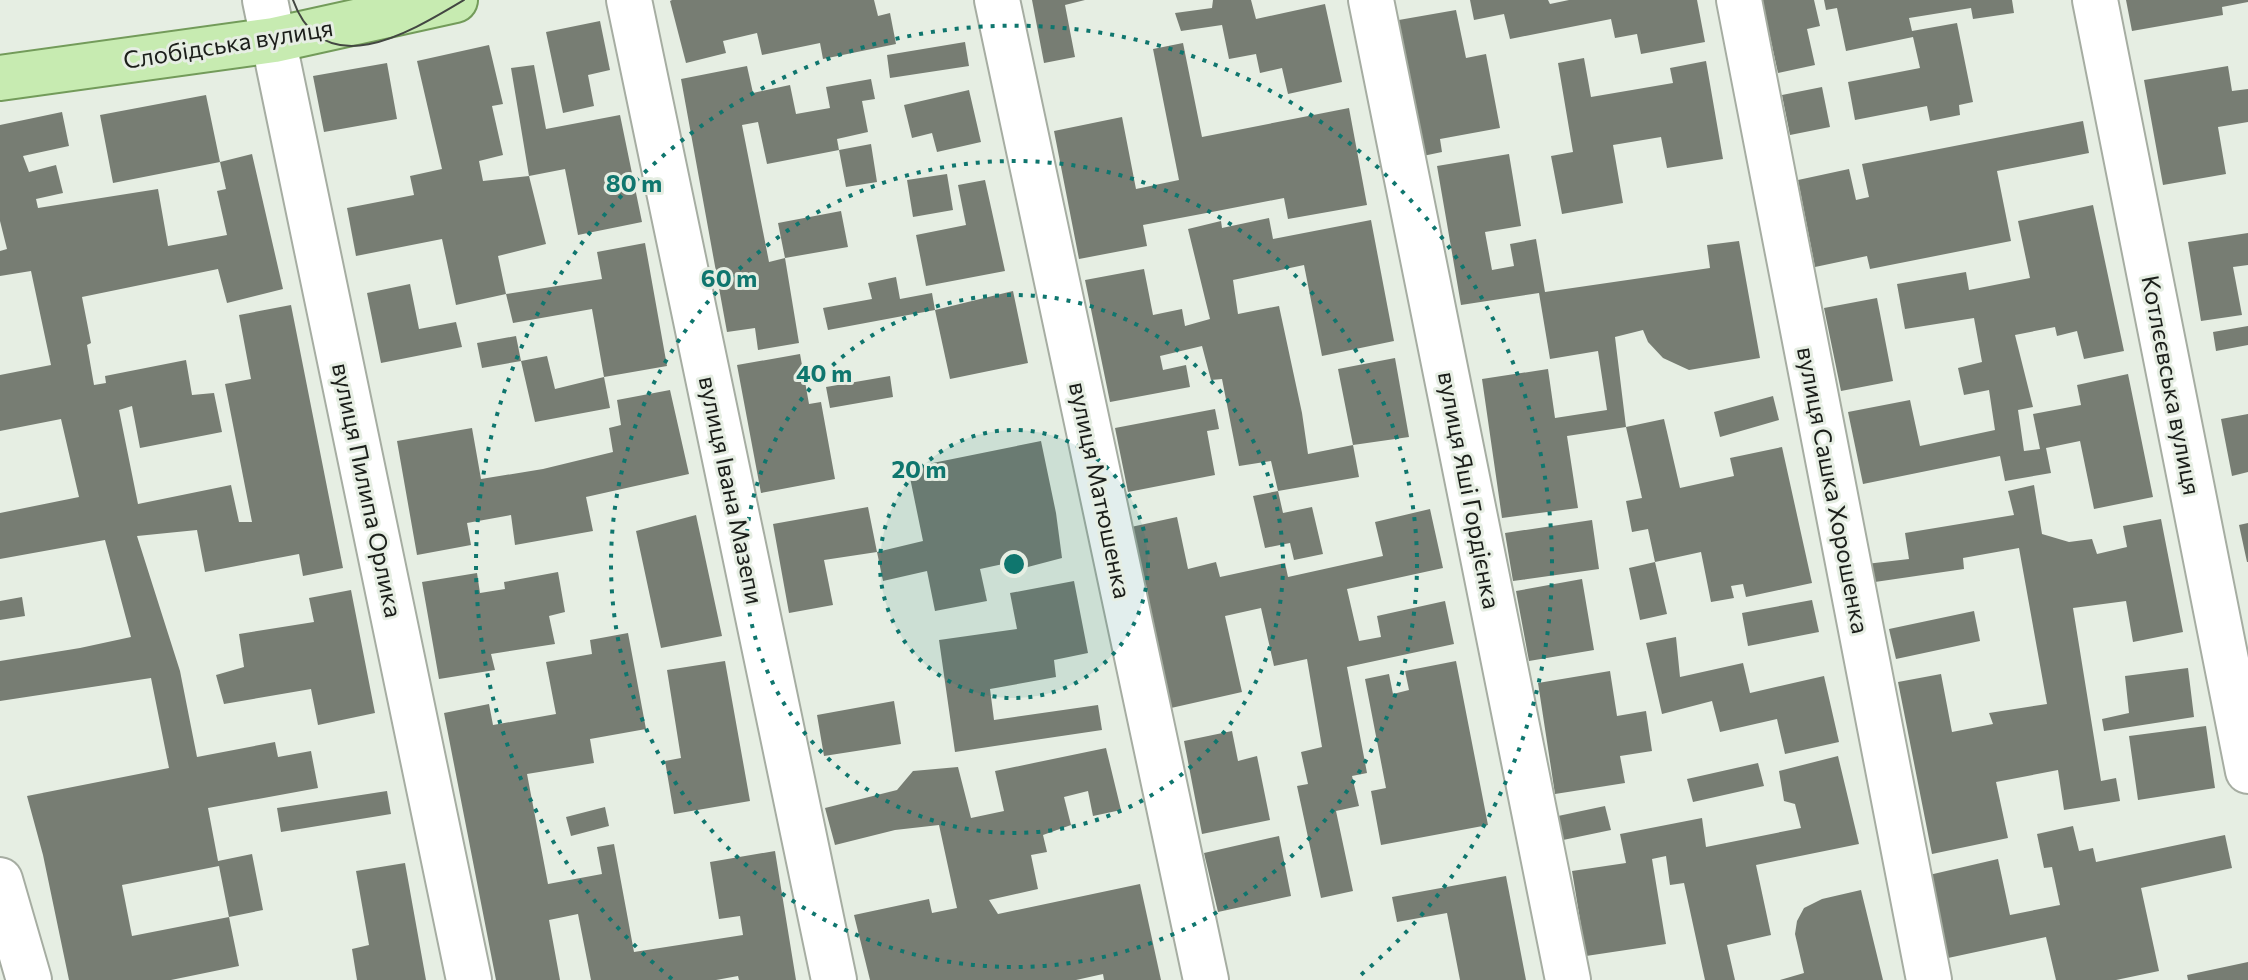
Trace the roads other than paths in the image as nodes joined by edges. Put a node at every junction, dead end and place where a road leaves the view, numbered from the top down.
1 (455, 0) edge
2 (629, 0) edge
3 (997, 0) edge
4 (1371, 0) edge
5 (1739, 0) edge
6 (2095, 0) edge
7 (270, 20) edge
8 (0, 78) edge
9 (2248, 771) edge
10 (0, 880) edge
11 (29, 980) edge
12 (469, 980) edge
13 (834, 980) edge
14 (1206, 980) edge
15 (1568, 980) edge
16 (1929, 980) edge

1 - 7 main road, Слобідська вулиця
2 - 13 street, вулиця Івана Мазепи
3 - 14 street, вулиця Матюшенка
4 - 15 street, вулиця Яші Гордієнка
5 - 16 street, вулиця Сашка Хорошенка
6 - 9 street, Котлєєвська вулиця
7 - 8 main road, Слобідська вулиця
7 - 12 street, вулиця Пилипа Орлика
10 - 11 street

